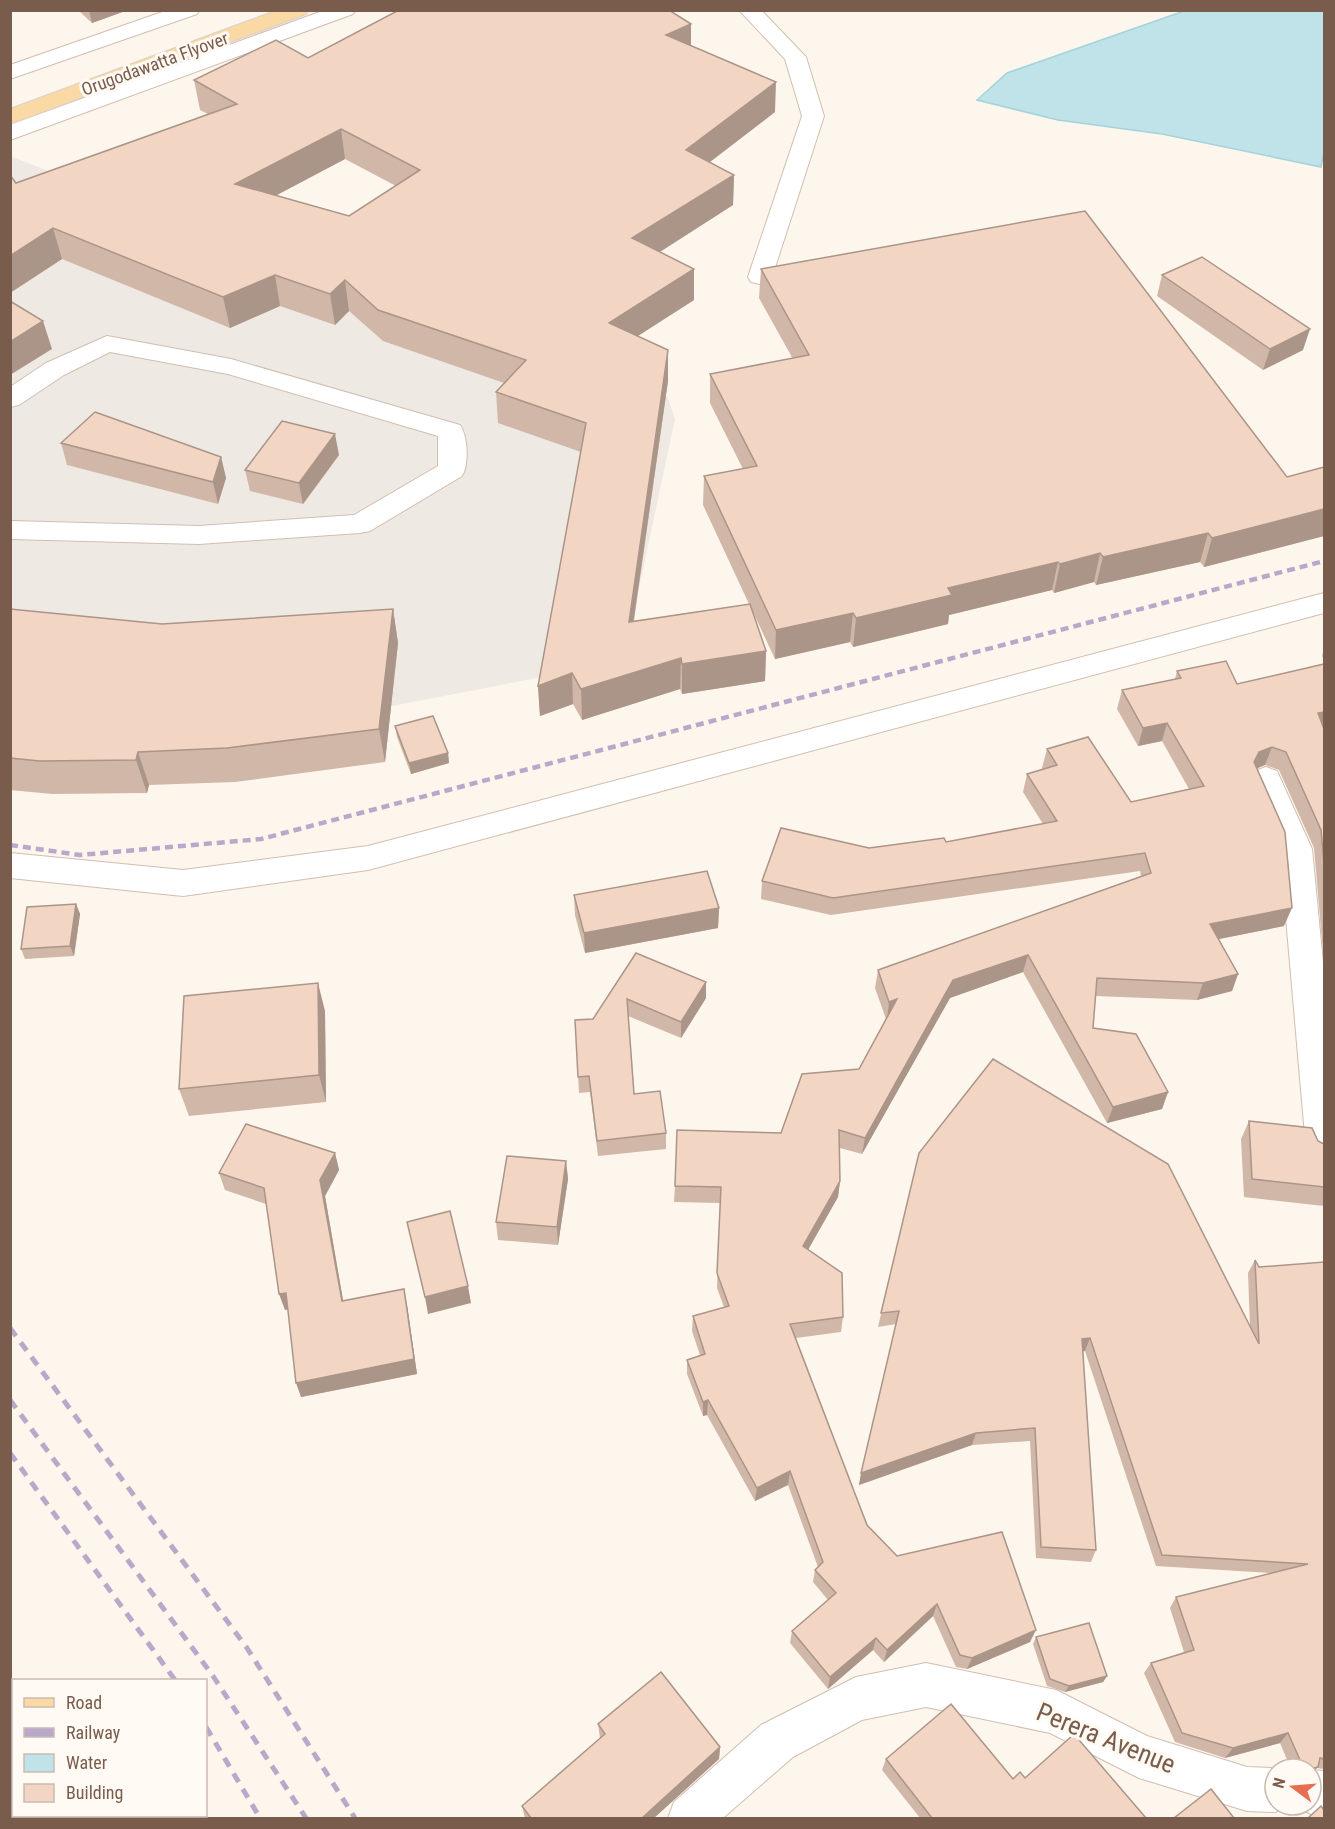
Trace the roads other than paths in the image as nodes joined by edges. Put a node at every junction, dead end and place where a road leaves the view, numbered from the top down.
1 (190, 10) edge
2 (239, 10) edge
3 (299, 10) edge
4 (346, 10) edge
5 (749, 10) edge
6 (10, 73) edge
7 (10, 93) edge
8 (10, 117) edge
9 (10, 133) edge
10 (760, 277) dead end
11 (10, 399) edge
12 (10, 530) edge
13 (1324, 603) edge
14 (1266, 779) dead end
15 (10, 866) edge
16 (1324, 1147) edge
17 (1263, 1790) edge
18 (690, 1818) edge

1 - 6 street
2 - 7 main road, Orugodawatta Flyover
3 - 8 main road, Orugodawatta Flyover
4 - 9 street
5 - 10 street
11 - 12 street
13 - 15 street
14 - 16 street
17 - 18 street, Perera Avenue

